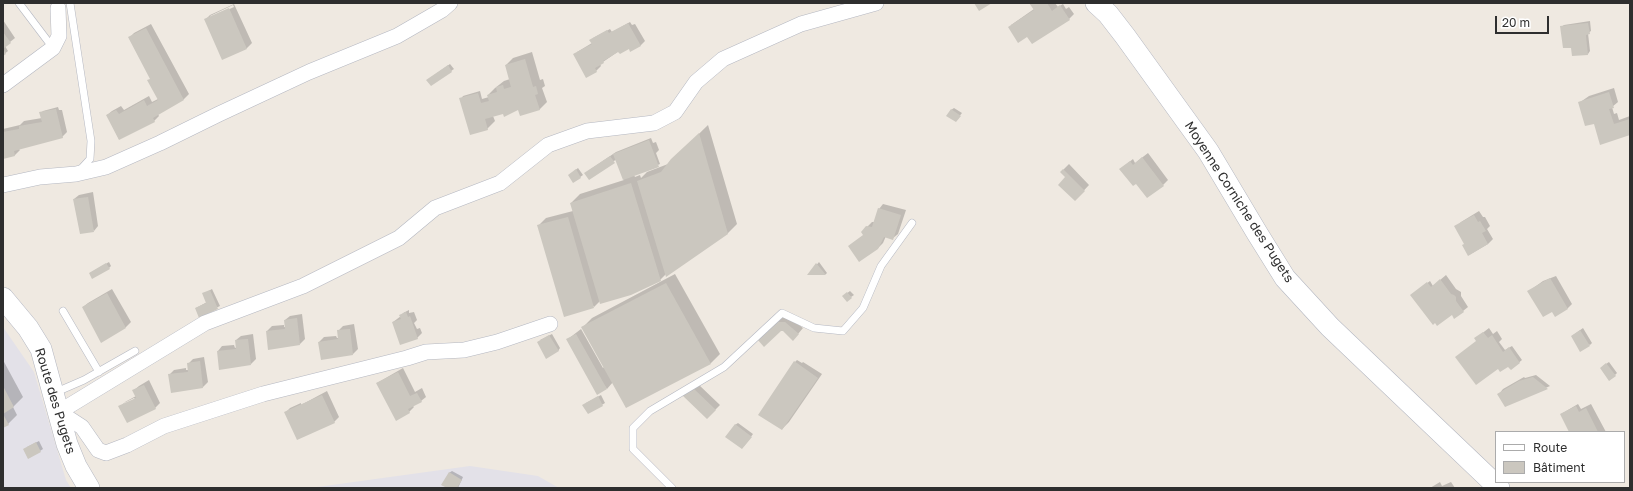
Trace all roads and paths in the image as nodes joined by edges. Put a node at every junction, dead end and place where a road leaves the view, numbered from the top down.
1 (19, 3) edge
2 (450, 3) edge
3 (876, 3) edge
4 (1096, 3) edge
5 (60, 4) edge
6 (53, 48) junction
7 (3, 84) edge
8 (76, 174) junction
9 (3, 185) edge
10 (912, 223) dead end
11 (3, 298) edge
12 (63, 311) dead end
13 (550, 324) dead end
14 (135, 351) dead end
15 (99, 372) junction
16 (56, 402) junction
17 (88, 488) edge
18 (672, 488) edge
19 (1499, 488) edge

1 - 6 lane
2 - 8 street
3 - 16 street
4 - 19 street, Moyenne Corniche des Pugets
5 - 6 street
5 - 8 lane
6 - 7 street
8 - 9 street
10 - 18 lane
11 - 16 street, Route des Pugets
12 - 15 lane
13 - 16 street
14 - 15 lane
15 - 16 lane
16 - 17 street, Route des Pugets

